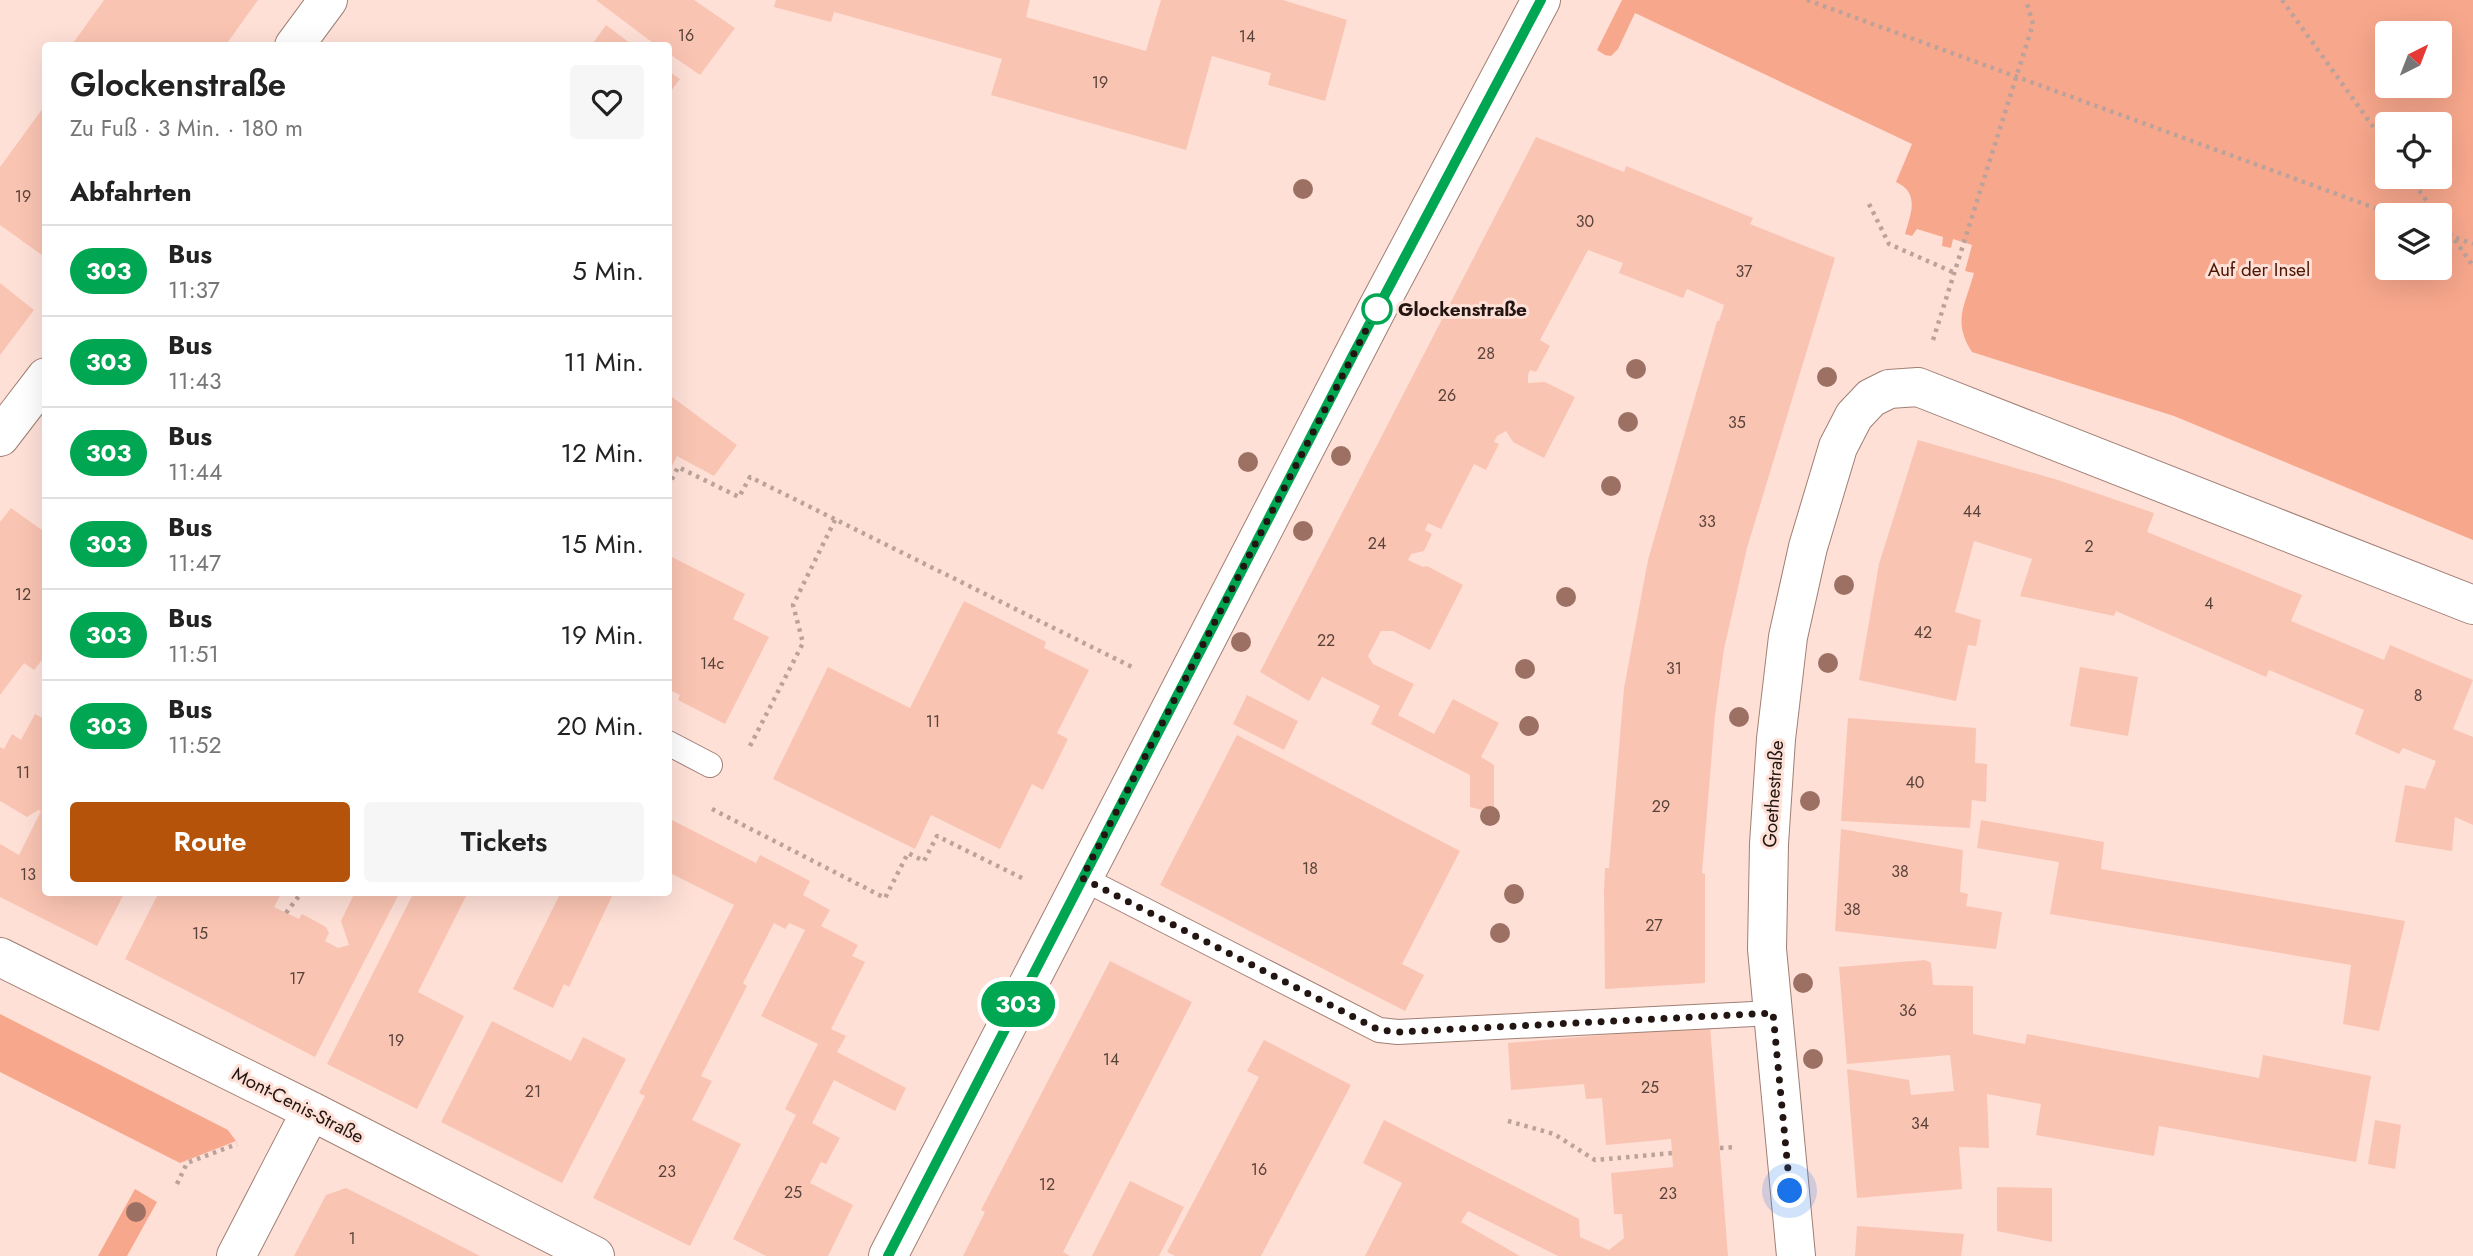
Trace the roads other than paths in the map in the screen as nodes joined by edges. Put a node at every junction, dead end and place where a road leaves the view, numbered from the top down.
1 (328, 0) edge
2 (1541, 0) edge
3 (297, 42) edge
4 (39, 398) edge
5 (0, 437) edge
6 (2473, 605) edge
7 (672, 745) edge
8 (706, 763) road end
9 (1076, 890) junction
10 (0, 957) edge
11 (1773, 1013) junction
12 (311, 1111) junction
13 (236, 1256) edge
14 (595, 1256) edge
15 (888, 1256) edge
16 (1796, 1256) edge

1 - 3 street
2 - 9 street
4 - 5 street
6 - 11 street, Goethestraße
7 - 8 lane
9 - 11 lane
9 - 15 street
10 - 12 street, Mont-Cenis-Straße
11 - 16 street, Goethestraße
12 - 13 street
12 - 14 street, Mont-Cenis-Straße

